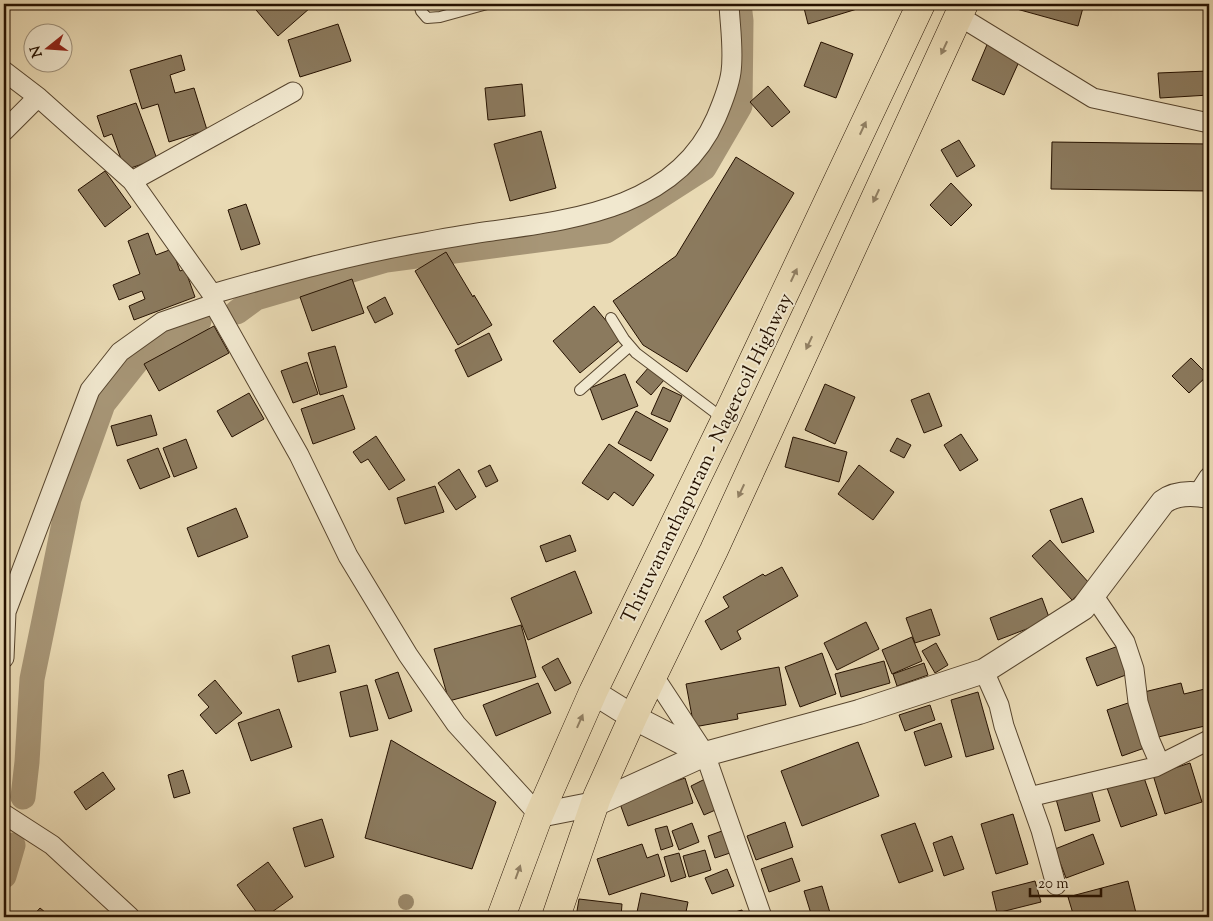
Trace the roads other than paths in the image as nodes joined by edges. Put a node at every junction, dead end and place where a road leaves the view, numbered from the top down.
1 (419, 4) edge
2 (487, 4) edge
3 (729, 4) edge
4 (921, 4) edge
5 (961, 10) edge
6 (4, 71) edge
7 (293, 92) dead end
8 (38, 97) junction
9 (1209, 123) edge
10 (4, 131) edge
11 (132, 181) junction
12 (213, 299) junction
13 (611, 318) dead end
14 (630, 346) junction
15 (580, 390) dead end
16 (725, 420) junction
17 (1205, 489) edge
18 (1093, 595) junction
19 (4, 658) edge
20 (984, 671) junction
21 (653, 675) junction
22 (593, 692) junction
23 (633, 717) junction
24 (1209, 740) edge
25 (705, 754) junction
26 (1160, 764) junction
27 (1029, 797) junction
28 (595, 804) junction
29 (4, 814) edge
30 (539, 815) junction
31 (1056, 885) dead end
32 (130, 917) edge
33 (501, 917) edge
34 (556, 917) edge
35 (762, 917) edge

1 - 2 lane
3 - 12 street
16 -> 4 main road, Thiruvananthapuram - Nagercoil Highway
5 - 9 street
5 -> 21 main road, Thiruvananthapuram - Nagercoil Highway
6 - 8 street
7 - 11 street
8 - 10 street
8 - 11 street
11 - 12 street
12 - 19 street
12 - 30 street
13 - 14 lane
14 - 15 lane
14 - 16 lane
16 - 22 main road, Thiruvananthapuram - Nagercoil Highway
17 - 18 street
18 - 20 street
18 - 26 street
20 - 25 street
20 - 27 street
21 - 23 main road, Thiruvananthapuram - Nagercoil Highway
21 - 25 street
22 - 23 street
30 -> 22 main road, Thiruvananthapuram - Nagercoil Highway
23 - 25 street
23 - 28 main road, Thiruvananthapuram - Nagercoil Highway
24 - 26 street
25 - 28 street
25 - 35 street
26 - 27 street
27 - 31 street
28 - 30 street
28 - 34 main road, Thiruvananthapuram - Nagercoil Highway
29 - 32 street
33 -> 30 main road, Thiruvananthapuram - Nagercoil Highway

